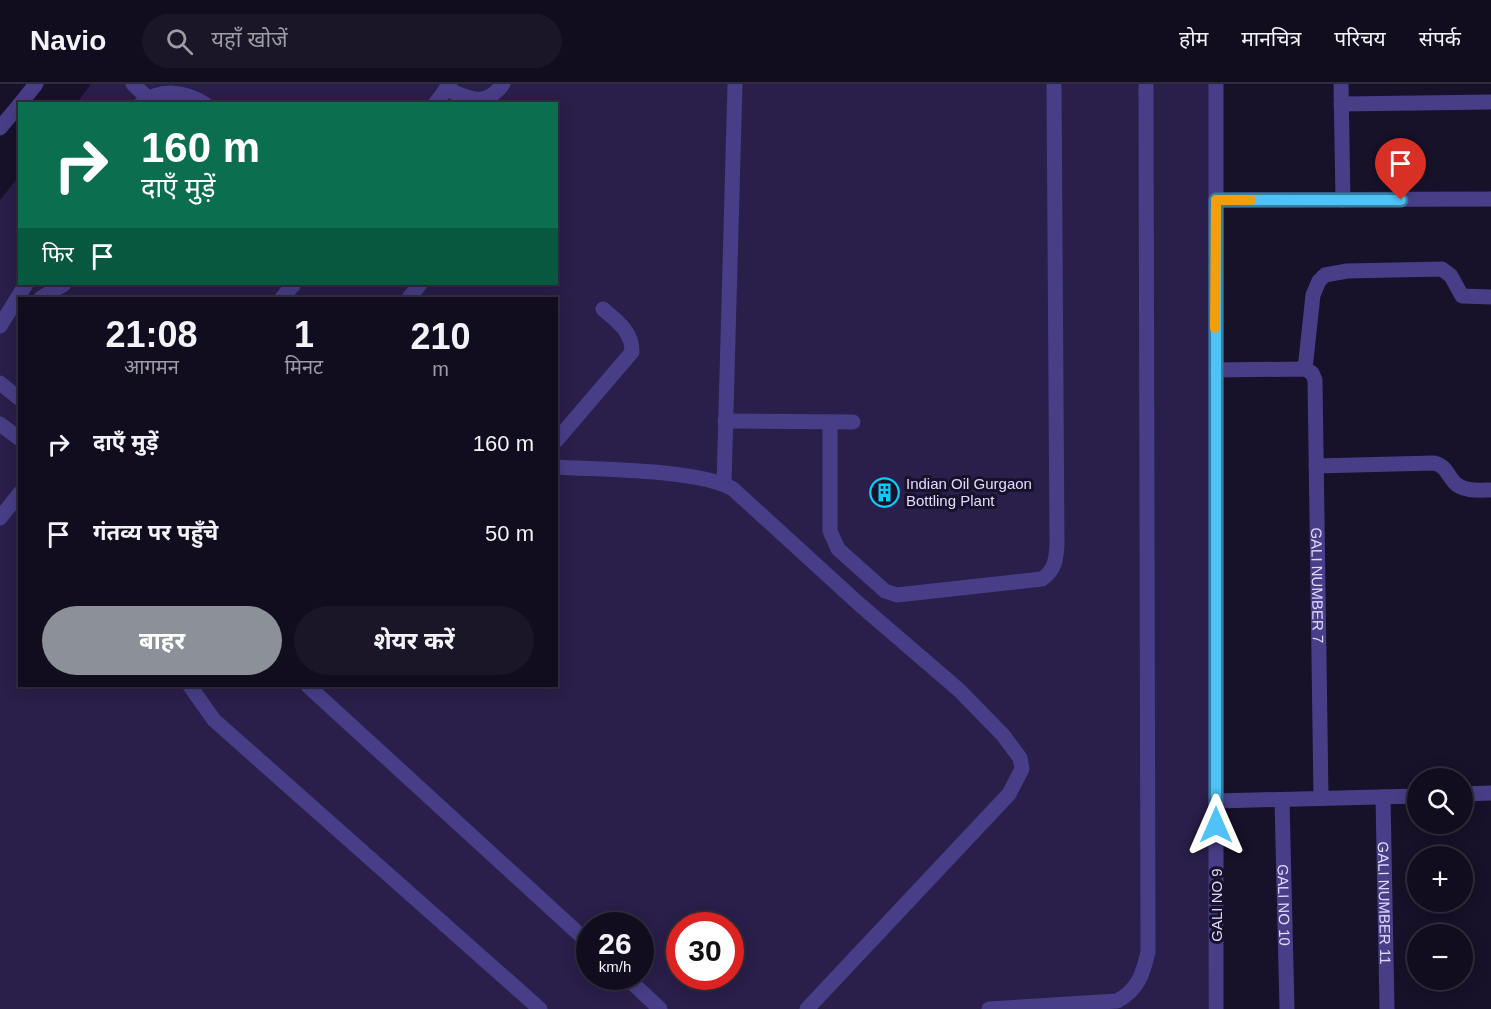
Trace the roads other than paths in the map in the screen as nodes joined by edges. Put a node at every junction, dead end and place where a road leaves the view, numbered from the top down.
1 (36, 84) edge
2 (133, 84) edge
3 (503, 84) edge
4 (735, 84) edge
5 (1054, 84) edge
6 (1146, 84) edge
7 (1216, 84) edge
8 (1341, 84) edge
9 (448, 87) edge
10 (144, 100) edge
11 (22, 102) edge
12 (202, 102) edge
13 (437, 102) edge
14 (1491, 102) edge
15 (1341, 104) junction
16 (18, 106) edge
17 (0, 128) edge
18 (1491, 199) edge
19 (1216, 200) junction
20 (1343, 200) junction
21 (25, 285) edge
22 (62, 285) edge
23 (293, 285) edge
24 (419, 285) edge
25 (43, 297) edge
26 (283, 297) edge
27 (410, 297) edge
28 (1491, 297) edge
29 (603, 309) dead end
30 (18, 314) edge
31 (0, 326) edge
32 (1216, 370) junction
33 (1308, 371) junction
34 (0, 383) edge
35 (18, 397) edge
36 (725, 420) junction
37 (830, 422) junction
38 (854, 422) dead end
39 (0, 424) edge
40 (18, 438) edge
41 (558, 439) edge
42 (1316, 466) junction
43 (558, 467) edge
44 (724, 484) junction
45 (1491, 490) edge
46 (18, 496) edge
47 (0, 518) edge
48 (878, 585) junction
49 (859, 604) junction
50 (191, 687) edge
51 (309, 687) edge
52 (1491, 793) edge
53 (1473, 794) edge
54 (1383, 796) junction
55 (1407, 796) edge
56 (1321, 798) junction
57 (1282, 800) junction
58 (1216, 801) junction
59 (576, 931) edge
60 (640, 990) edge
61 (540, 1009) edge
62 (660, 1009) edge
63 (807, 1009) edge
64 (989, 1009) edge
65 (1216, 1009) edge
66 (1287, 1009) edge
67 (1387, 1009) edge

1 - 11 street
2 - 10 street
3 - 9 street
4 - 36 street
5 - 48 street
6 - 64 street
7 - 19 street, GALI NO 9
8 - 15 street
9 - 13 street
10 - 12 street
14 - 15 street
15 - 20 street
16 - 17 street
18 - 20 street
19 - 20 street
19 - 32 street, GALI NO 9
21 - 31 street
22 - 25 street
23 - 26 street
24 - 27 street
28 - 33 street, GALI NUMBER 7
29 - 41 street
30 - 31 street
32 - 33 street
32 - 58 street, GALI NO 9
33 - 42 street, GALI NUMBER 7
34 - 35 street
36 - 37 street
36 - 44 street
37 - 38 street
37 - 48 street
39 - 40 street
42 - 45 street
42 - 56 street, GALI NUMBER 7
43 - 44 street
44 - 49 street
46 - 47 street
48 - 49 street
49 - 63 street
50 - 61 street
51 - 59 street
52 - 53 street
54 - 55 street
54 - 56 street
54 - 67 street, GALI NUMBER 11
56 - 57 street
57 - 58 street
57 - 66 street, GALI NO 10
58 - 65 street, GALI NO 9
60 - 62 street

